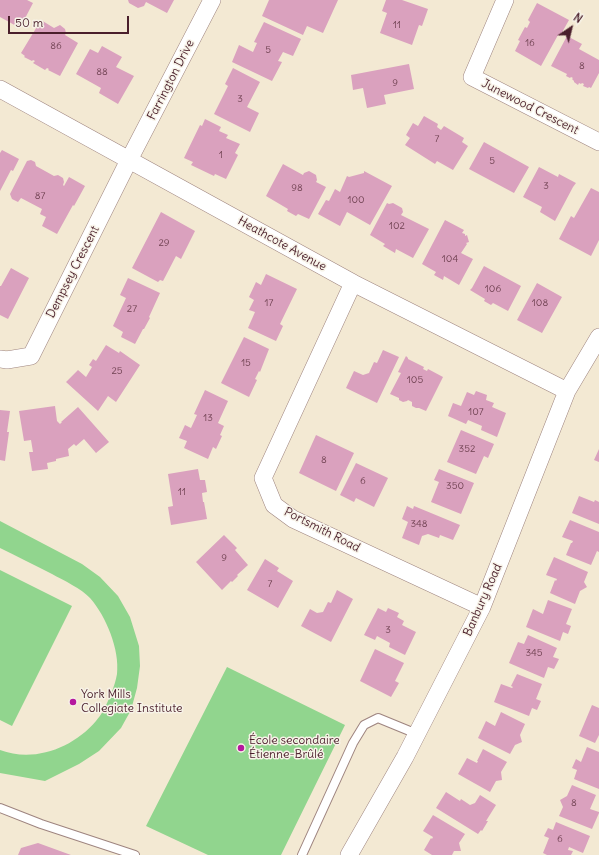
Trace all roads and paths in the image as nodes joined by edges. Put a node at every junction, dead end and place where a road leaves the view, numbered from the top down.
1 (212, 0) edge
2 (505, 0) edge
3 (0, 89) edge
4 (599, 142) edge
5 (129, 160) junction
6 (352, 283) junction
7 (599, 337) edge
8 (0, 359) edge
9 (568, 391) junction
10 (482, 607) junction
11 (417, 734) junction
12 (0, 808) edge
13 (135, 855) edge
14 (302, 855) edge
15 (349, 855) edge

1 - 5 street, Farrington Drive
2 - 4 street, Junewood Crescent
3 - 5 street, Heathcote Avenue
5 - 6 street, Heathcote Avenue
5 - 8 street, Dempsey Crescent
6 - 9 street, Heathcote Avenue
6 - 10 street, Portsmith Road
7 - 9 street, Banbury Road
9 - 10 street, Banbury Road
10 - 11 street, Banbury Road
11 - 14 lane
11 - 15 street, Banbury Road
12 - 13 lane

